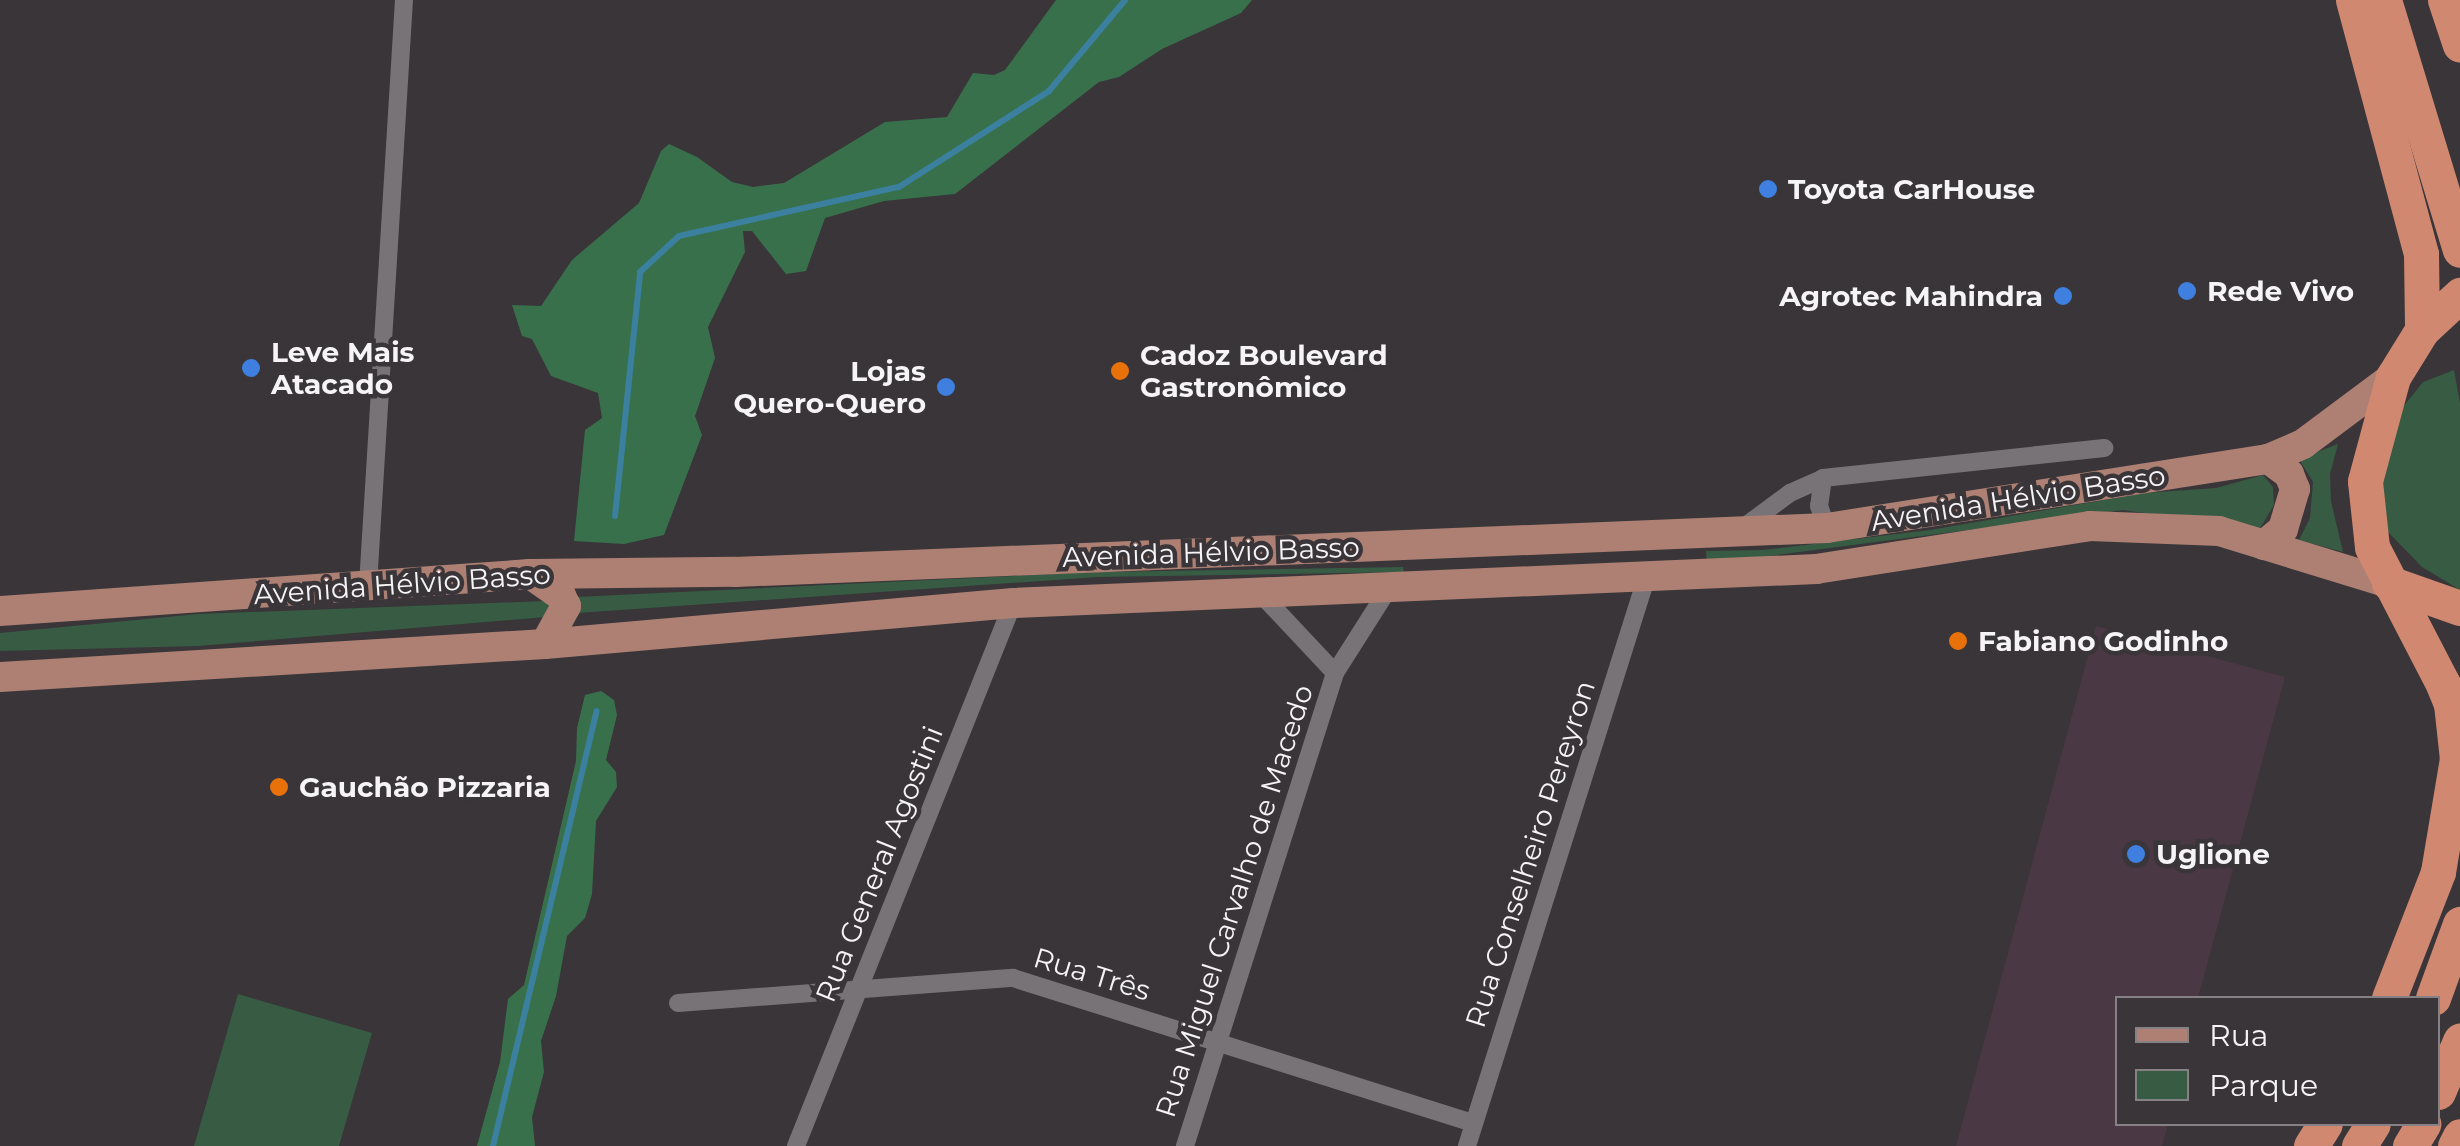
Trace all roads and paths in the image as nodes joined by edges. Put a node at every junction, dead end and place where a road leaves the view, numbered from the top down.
1 (404, 0) edge
2 (2353, 0) edge
3 (2384, 0) edge
4 (2445, 0) edge
5 (2460, 45) edge
6 (2460, 250) edge
7 (2460, 295) edge
8 (2422, 330) junction
9 (2393, 377) junction
10 (2104, 448) dead end
11 (2268, 459) junction
12 (1823, 478) junction
13 (1826, 528) junction
14 (1740, 531) junction
15 (2264, 545) junction
16 (530, 574) junction
17 (1646, 579) junction
18 (2390, 583) junction
19 (368, 585) junction
20 (1389, 588) junction
21 (1259, 592) junction
22 (1013, 604) junction
23 (2460, 608) edge
24 (0, 611) edge
25 (545, 644) junction
26 (1335, 672) junction
27 (0, 677) edge
28 (2460, 924) edge
29 (858, 990) junction
30 (2390, 996) edge
31 (2434, 996) edge
32 (678, 1004) dead end
33 (2460, 1041) edge
34 (1218, 1042) junction
35 (2440, 1087) edge
36 (1474, 1122) junction
37 (2460, 1136) edge
38 (796, 1146) edge
39 (1185, 1146) edge
40 (1466, 1146) edge
41 (2455, 1146) edge

1 - 19 street
2 - 8 highway
3 - 6 highway
4 - 5 highway
7 - 8 highway
8 - 9 highway
9 - 11 main road, Avenida Hélvio Basso
9 - 18 highway
10 - 12 street
11 - 13 main road, Avenida Hélvio Basso
11 - 15 main road
12 - 13 street
12 - 14 street
13 - 14 main road, Avenida Hélvio Basso
14 - 16 main road, Avenida Hélvio Basso
15 - 17 main road, Avenida Hélvio Basso
15 - 18 main road, Avenida Hélvio Basso
16 - 19 main road, Avenida Hélvio Basso
16 - 25 main road
17 - 20 main road, Avenida Hélvio Basso
17 - 36 street, Rua Conselheiro Pereyron
18 - 23 highway
18 - 30 highway
19 - 24 main road, Avenida Hélvio Basso
20 - 21 main road, Avenida Hélvio Basso
20 - 26 street, Rua Miguel Carvalho de Macedo
21 - 22 main road, Avenida Hélvio Basso
21 - 26 street
22 - 25 main road, Avenida Hélvio Basso
22 - 29 street, Rua General Agostini
25 - 27 main road, Avenida Hélvio Basso
26 - 34 street, Rua Miguel Carvalho de Macedo
28 - 31 highway
29 - 32 street, Rua Três
29 - 34 street, Rua Três
29 - 38 street, Rua General Agostini
33 - 35 highway
34 - 36 street, Rua Três
34 - 39 street, Rua Miguel Carvalho de Macedo
36 - 40 street, Rua Conselheiro Pereyron
37 - 41 highway

